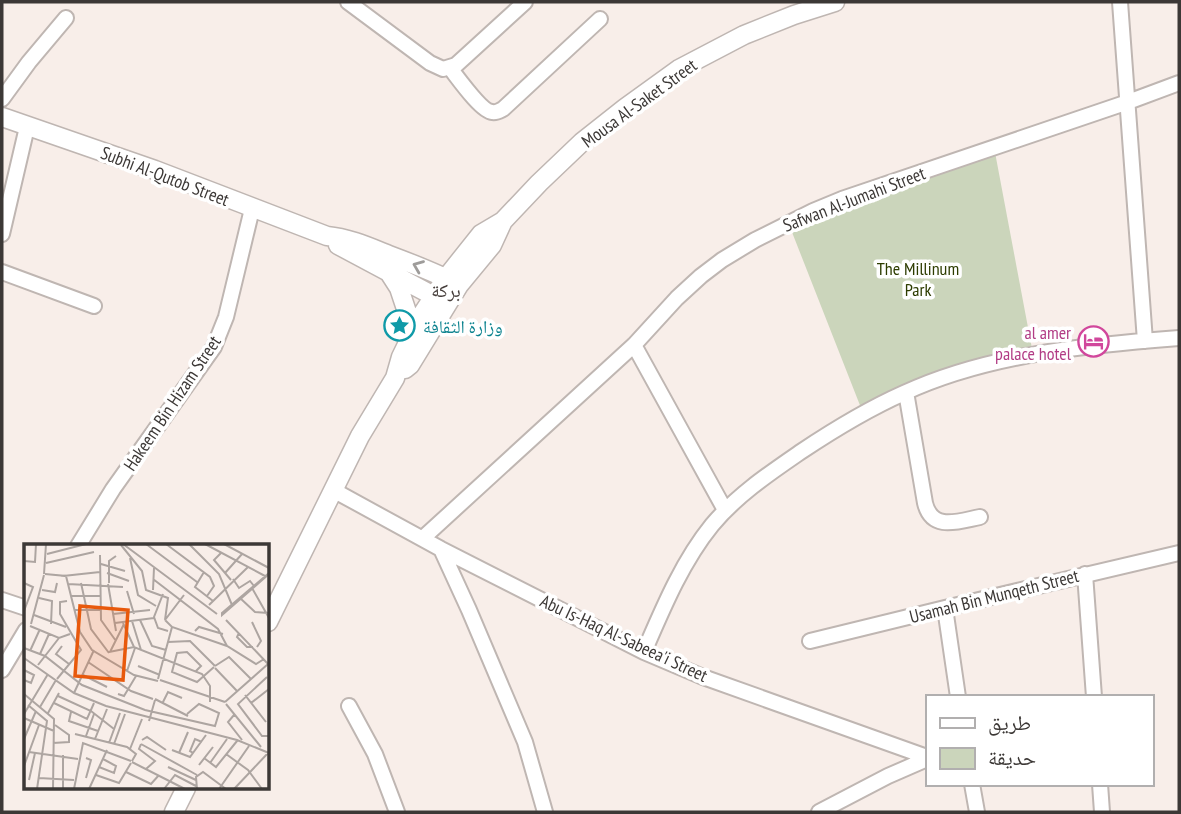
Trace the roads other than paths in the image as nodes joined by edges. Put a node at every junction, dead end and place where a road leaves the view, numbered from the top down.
1 (348, 2) edge
2 (525, 2) edge
3 (835, 2) edge
4 (1120, 2) edge
5 (66, 18) dead end
6 (600, 19) dead end
7 (450, 68) junction
8 (1179, 83) edge
9 (2, 99) edge
10 (1128, 102) junction
11 (2, 117) edge
12 (27, 127) junction
13 (252, 209) junction
14 (2, 234) edge
15 (327, 236) junction
16 (388, 271) junction
17 (2, 272) edge
18 (453, 281) junction
19 (441, 300) junction
20 (94, 306) dead end
21 (414, 333) junction
22 (1179, 338) edge
23 (1145, 341) junction
24 (634, 345) junction
25 (395, 378) junction
26 (906, 392) junction
27 (333, 490) junction
28 (725, 510) junction
29 (980, 517) dead end
30 (423, 538) junction
31 (79, 544) edge
32 (441, 549) junction
33 (1179, 553) edge
34 (1084, 574) junction
35 (2, 600) edge
36 (24, 607) edge
37 (945, 608) junction
38 (270, 618) edge
39 (24, 633) edge
40 (810, 642) dead end
41 (644, 652) junction
42 (2, 670) edge
43 (958, 695) edge
44 (1094, 695) edge
45 (349, 706) dead end
46 (926, 758) edge
47 (926, 758) edge
48 (972, 786) edge
49 (1100, 786) edge
50 (185, 790) edge
51 (174, 812) edge
52 (397, 812) edge
53 (545, 812) edge
54 (819, 812) edge
55 (977, 812) edge
56 (1102, 812) edge

1 - 7 street
2 - 7 street
3 - 18 street, Mousa Al-Saket Street
4 - 10 street
5 - 9 street
6 - 7 street
8 - 10 street, Safwan Al-Jumahi Street
10 - 23 street
10 - 24 street, Safwan Al-Jumahi Street
11 - 12 street, Subhi Al-Qutob Street
12 - 13 street, Subhi Al-Qutob Street
12 - 14 street
13 - 15 street, Subhi Al-Qutob Street
13 - 31 street, Hakeem Bin Hizam Street
15 - 16 street, Subhi Al-Qutob Street
18 -> 15 street, Subhi Al-Qutob Street
16 - 19 street, Subhi Al-Qutob Street
16 - 21 street
17 - 20 street
18 - 19 street, Mousa Al-Saket Street
19 - 21 street, Mousa Al-Saket Street
19 - 25 street, Mousa Al-Saket Street
21 - 25 street, Mousa Al-Saket Street
22 - 23 street
23 - 26 street
24 - 28 street
24 - 30 street, Safwan Al-Jumahi Street
25 - 27 street, Mousa Al-Saket Street
26 - 28 street
26 - 29 street
27 - 30 street, Abu Is-Haq Al-Sabeea'i Street
27 - 38 street, Mousa Al-Saket Street
28 - 41 street
30 - 32 street, Abu Is-Haq Al-Sabeea'i Street
32 - 41 street, Abu Is-Haq Al-Sabeea'i Street
32 - 53 street
33 - 34 street, Usamah Bin Munqeth Street
34 - 37 street, Usamah Bin Munqeth Street
34 - 44 street
35 - 36 street
37 - 40 street, Usamah Bin Munqeth Street
37 - 43 street
39 - 42 street
41 - 46 street, Abu Is-Haq Al-Sabeea'i Street
45 - 52 street
47 - 54 street
48 - 55 street
49 - 56 street
50 - 51 street

